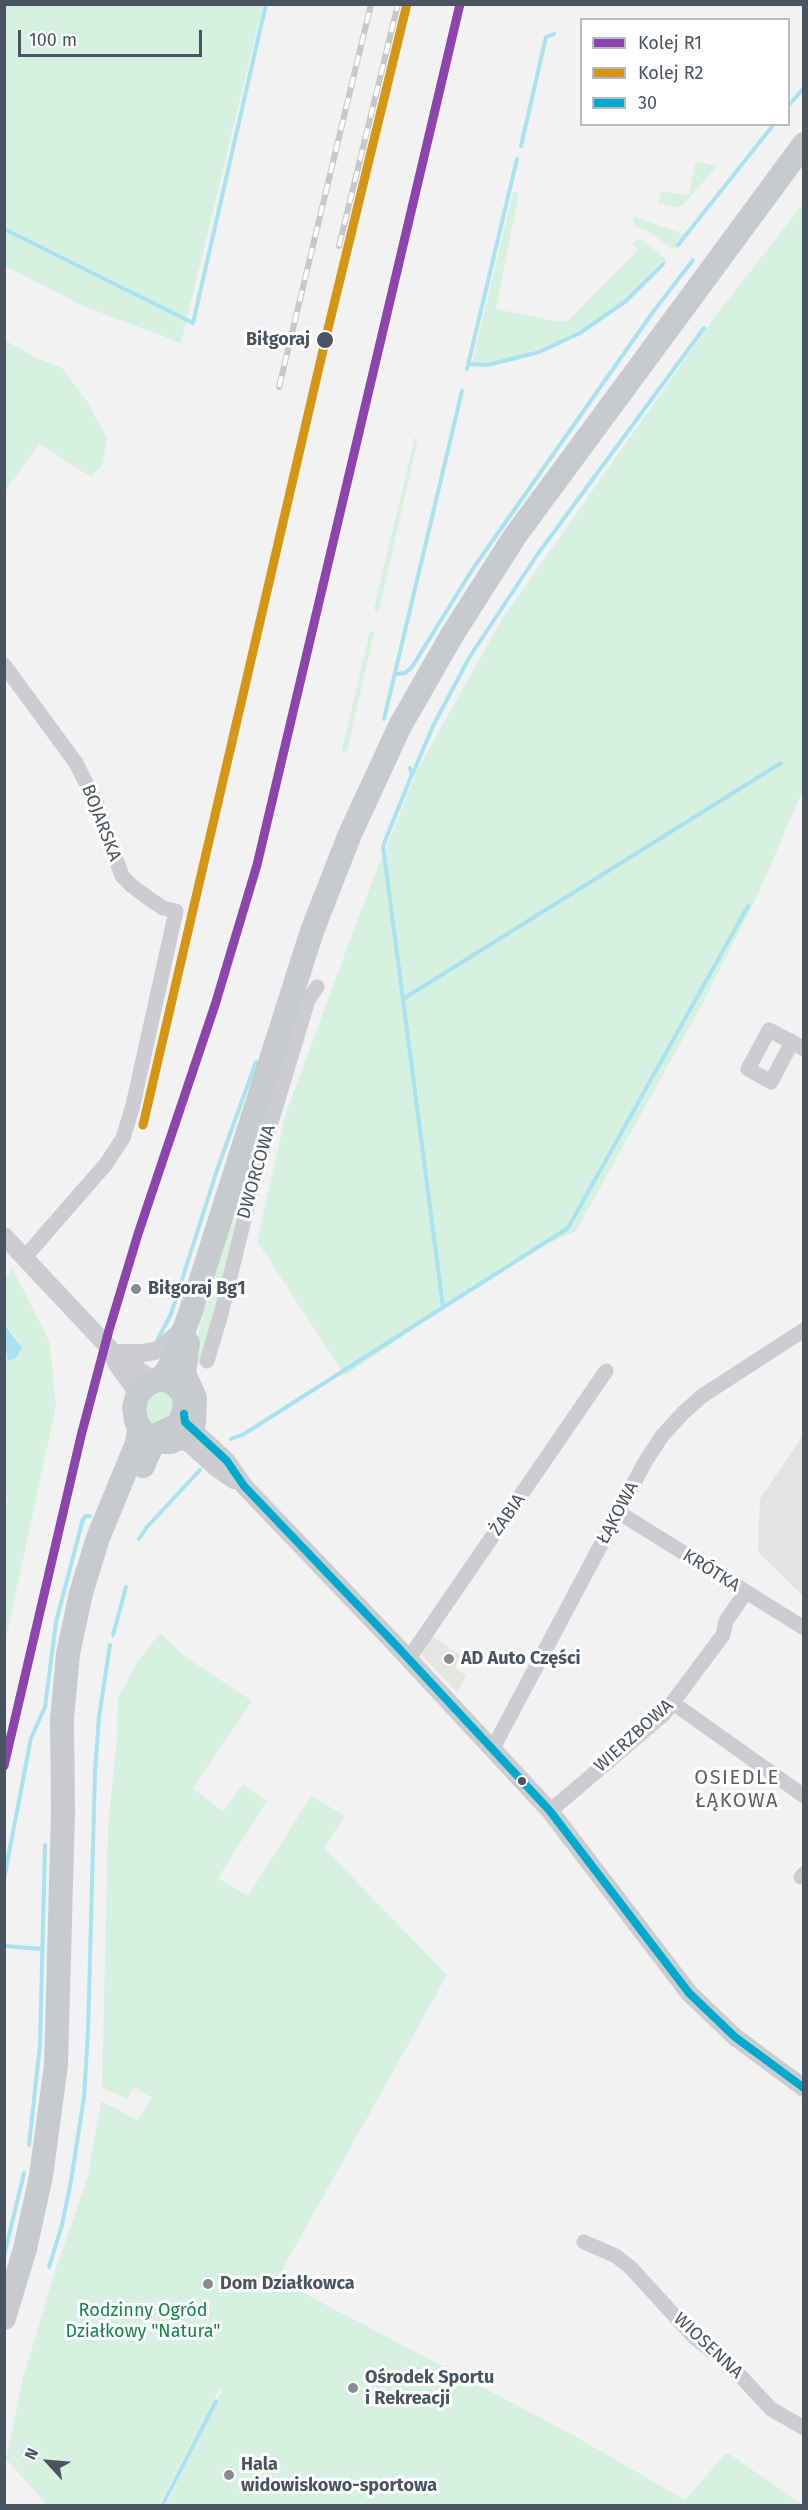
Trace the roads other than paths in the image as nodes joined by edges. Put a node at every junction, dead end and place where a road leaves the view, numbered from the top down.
1 (804, 144) edge
2 (4, 665) edge
3 (317, 987) dead end
4 (233, 1211) junction
5 (4, 1236) edge
6 (25, 1257) junction
7 (188, 1319) junction
8 (804, 1330) edge
9 (114, 1352) junction
10 (196, 1364) junction
11 (606, 1371) dead end
12 (150, 1385) junction
13 (170, 1430) junction
14 (618, 1512) junction
15 (746, 1592) junction
16 (804, 1628) edge
17 (409, 1658) junction
18 (673, 1702) junction
19 (493, 1748) junction
20 (804, 1796) edge
21 (550, 1811) junction
22 (804, 2088) edge
23 (584, 2242) dead end
24 (4, 2318) edge
25 (804, 2428) edge

1 - 4 main road
2 - 6 street, BOJARSKA
3 - 4 street, DWORCOWA
4 - 7 main road
4 - 10 street, DWORCOWA
5 - 6 street
6 - 9 street
7 - 9 street
7 - 10 main road
7 - 12 main road
8 - 14 street, ŁĄKOWA
9 - 12 street
10 - 13 main road
11 - 17 street, ŻABIA
12 - 13 main road
12 - 13 main road
13 - 17 street
13 - 24 main road
14 - 15 street, KRÓTKA
14 - 19 street, ŁĄKOWA
15 - 16 street, KRÓTKA
15 - 18 street, WIERZBOWA
17 - 19 street
18 - 20 street
18 - 21 street, WIERZBOWA
19 - 21 street
21 - 22 street
23 - 25 street, WIOSENNA

